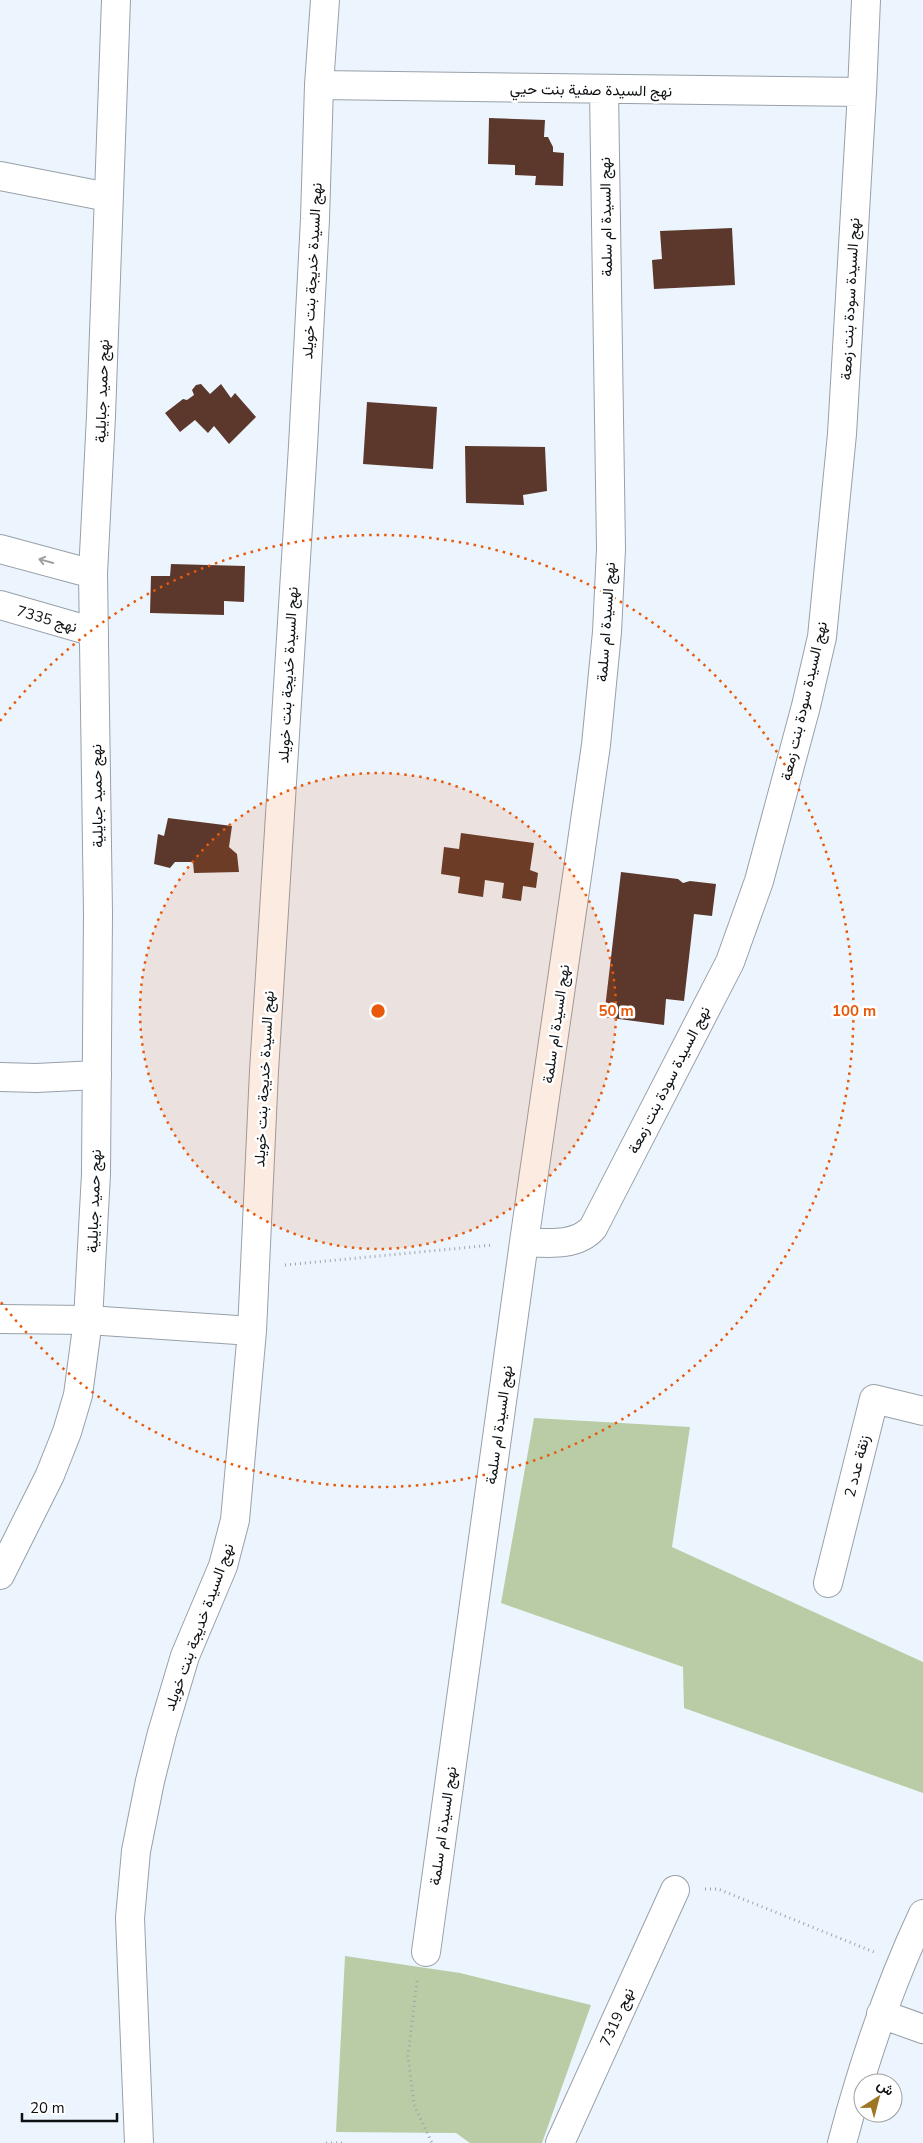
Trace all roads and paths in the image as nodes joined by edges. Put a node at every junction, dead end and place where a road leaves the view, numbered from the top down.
1 (116, 0) edge
2 (325, 0) edge
3 (866, 0) edge
4 (319, 85) junction
5 (604, 90) junction
6 (862, 92) junction
7 (0, 176) edge
8 (108, 197) junction
9 (0, 549) edge
10 (93, 574) junction
11 (0, 605) edge
12 (94, 632) junction
13 (97, 1075) junction
14 (0, 1077) edge
15 (524, 1242) junction
16 (255, 1268) junction
17 (0, 1319) edge
18 (88, 1320) junction
19 (252, 1331) junction
20 (923, 1411) edge
21 (0, 1575) edge
22 (828, 1583) dead end
23 (675, 1890) joint
24 (923, 1914) edge
25 (426, 1952) dead end
26 (900, 1963) junction
27 (415, 1987) dead end
28 (881, 2014) junction
29 (923, 2029) edge
30 (139, 2143) edge
31 (326, 2143) edge
32 (342, 2143) edge
33 (432, 2143) edge
34 (560, 2143) edge
35 (842, 2143) edge

1 - 8 street, نهج حميد جبايلية
2 - 4 street, نهج السيدة خديجة بنت خويلد
3 - 6 street, نهج السيدة سودة بنت زمعة
4 - 5 street, نهج السيدة صفية بنت حيي
4 - 16 street, نهج السيدة خديجة بنت خويلد
5 - 6 street, نهج السيدة صفية بنت حيي
5 - 15 street, نهج السيدة ام سلمة
6 - 15 street, نهج السيدة سودة بنت زمعة
7 - 8 street
8 - 10 street, نهج حميد جبايلية
10 -> 9 street
10 - 12 street, نهج حميد جبايلية
11 - 12 street, نهج 7335
12 - 13 street, نهج حميد جبايلية
13 - 14 street
13 - 18 street, نهج حميد جبايلية
15 - 16 path
15 - 25 street, نهج السيدة ام سلمة
16 - 19 street, نهج السيدة خديجة بنت خويلد
17 - 18 street
18 - 19 street
18 - 21 street, نهج حميد جبايلية
19 - 30 street, نهج السيدة خديجة بنت خويلد
20 - 22 street, زنقة عدد 2
23 - 26 path
23 - 34 street, نهج 7319
24 - 26 street
26 - 28 street
27 - 33 path
28 - 29 street
28 - 35 street
31 - 32 path

